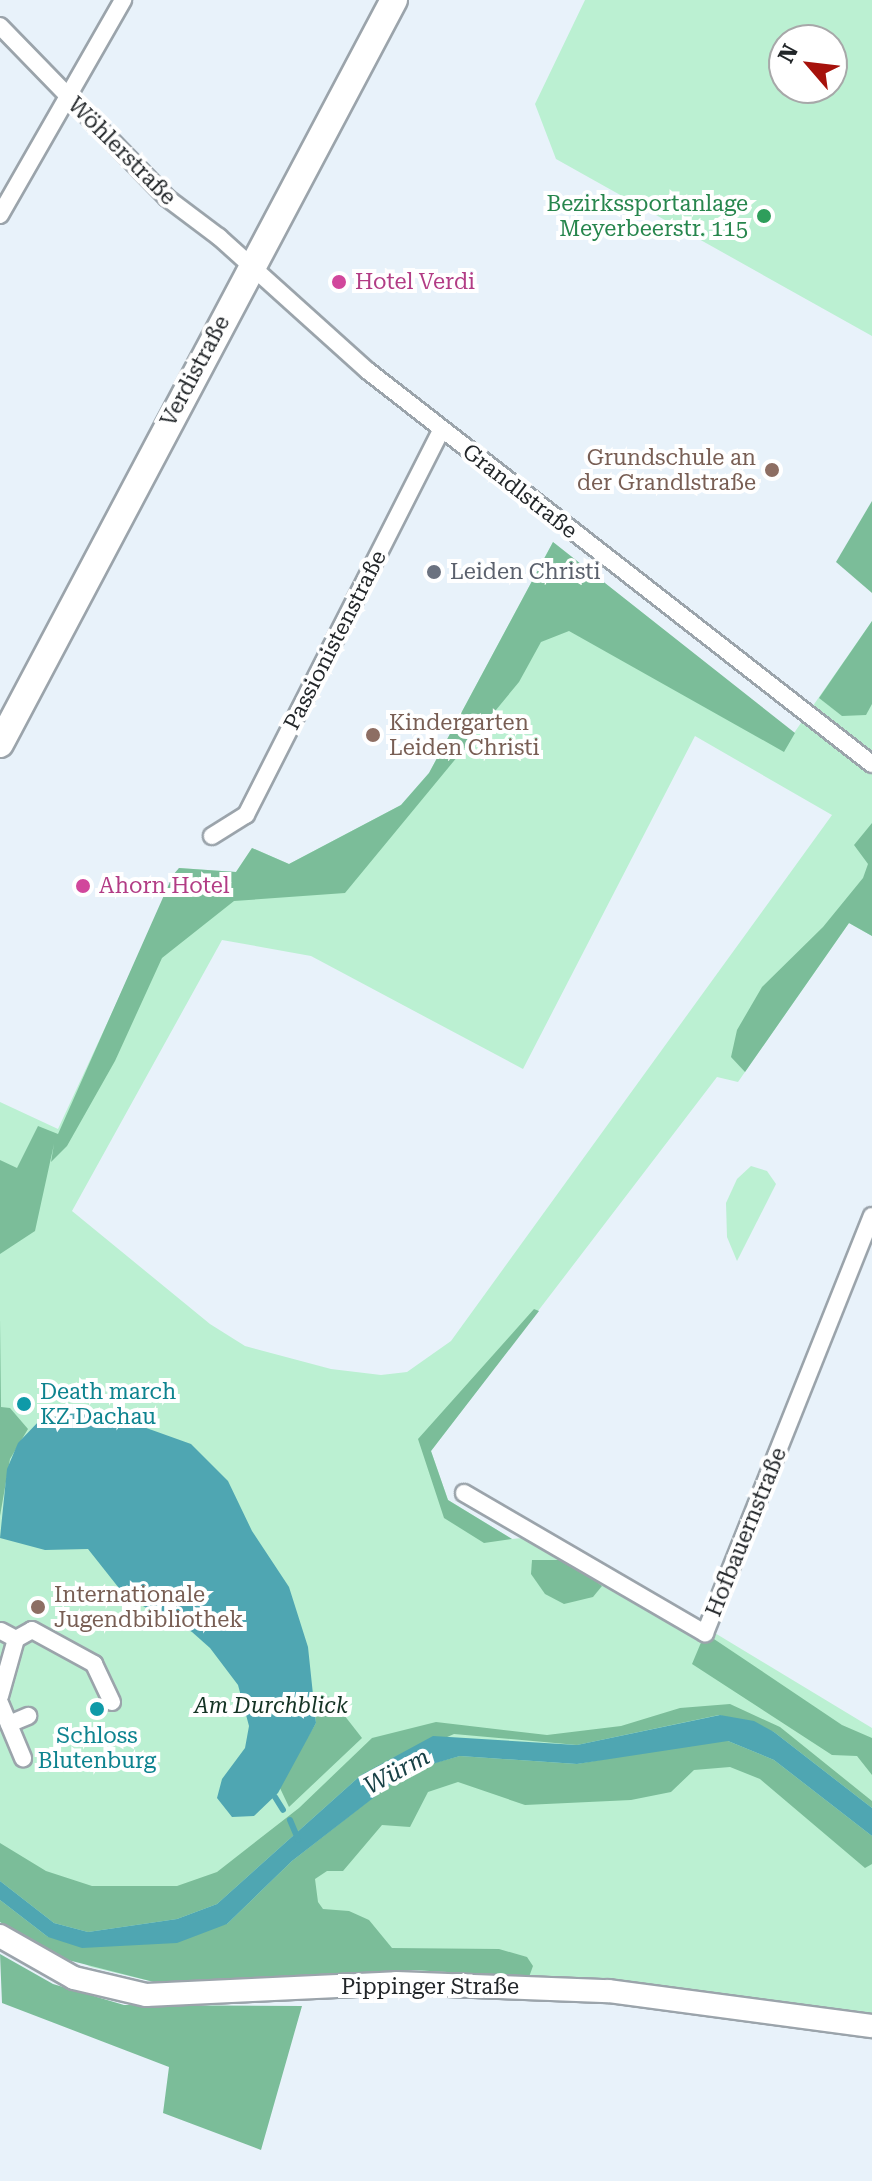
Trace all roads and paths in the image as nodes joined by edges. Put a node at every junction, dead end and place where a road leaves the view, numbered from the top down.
1 (123, 0) edge
2 (394, 0) edge
3 (0, 26) edge
4 (66, 95) junction
5 (0, 215) edge
6 (250, 268) junction
7 (442, 429) junction
8 (0, 744) edge
9 (872, 764) edge
10 (212, 836) dead end
11 (872, 1216) edge
12 (464, 1493) dead end
13 (8, 1635) edge
14 (0, 1696) edge
15 (112, 1702) dead end
16 (0, 1703) edge
17 (28, 1716) dead end
18 (9, 1724) junction
19 (23, 1758) dead end
20 (0, 1936) edge
21 (872, 2026) edge

1 - 4 street
2 - 6 main road, Verdistraße
3 - 4 street, Wöhlerstraße
4 - 5 street
4 - 6 street, Wöhlerstraße
6 - 7 street, Grandlstraße
6 - 8 main road, Verdistraße
7 - 9 street, Grandlstraße
7 - 10 street, Passionistenstraße
11 - 12 street, Hofbauernstraße
13 - 14 street
13 - 15 street
16 - 18 street
17 - 18 street
18 - 19 street
20 - 21 main road, Pippinger Straße

